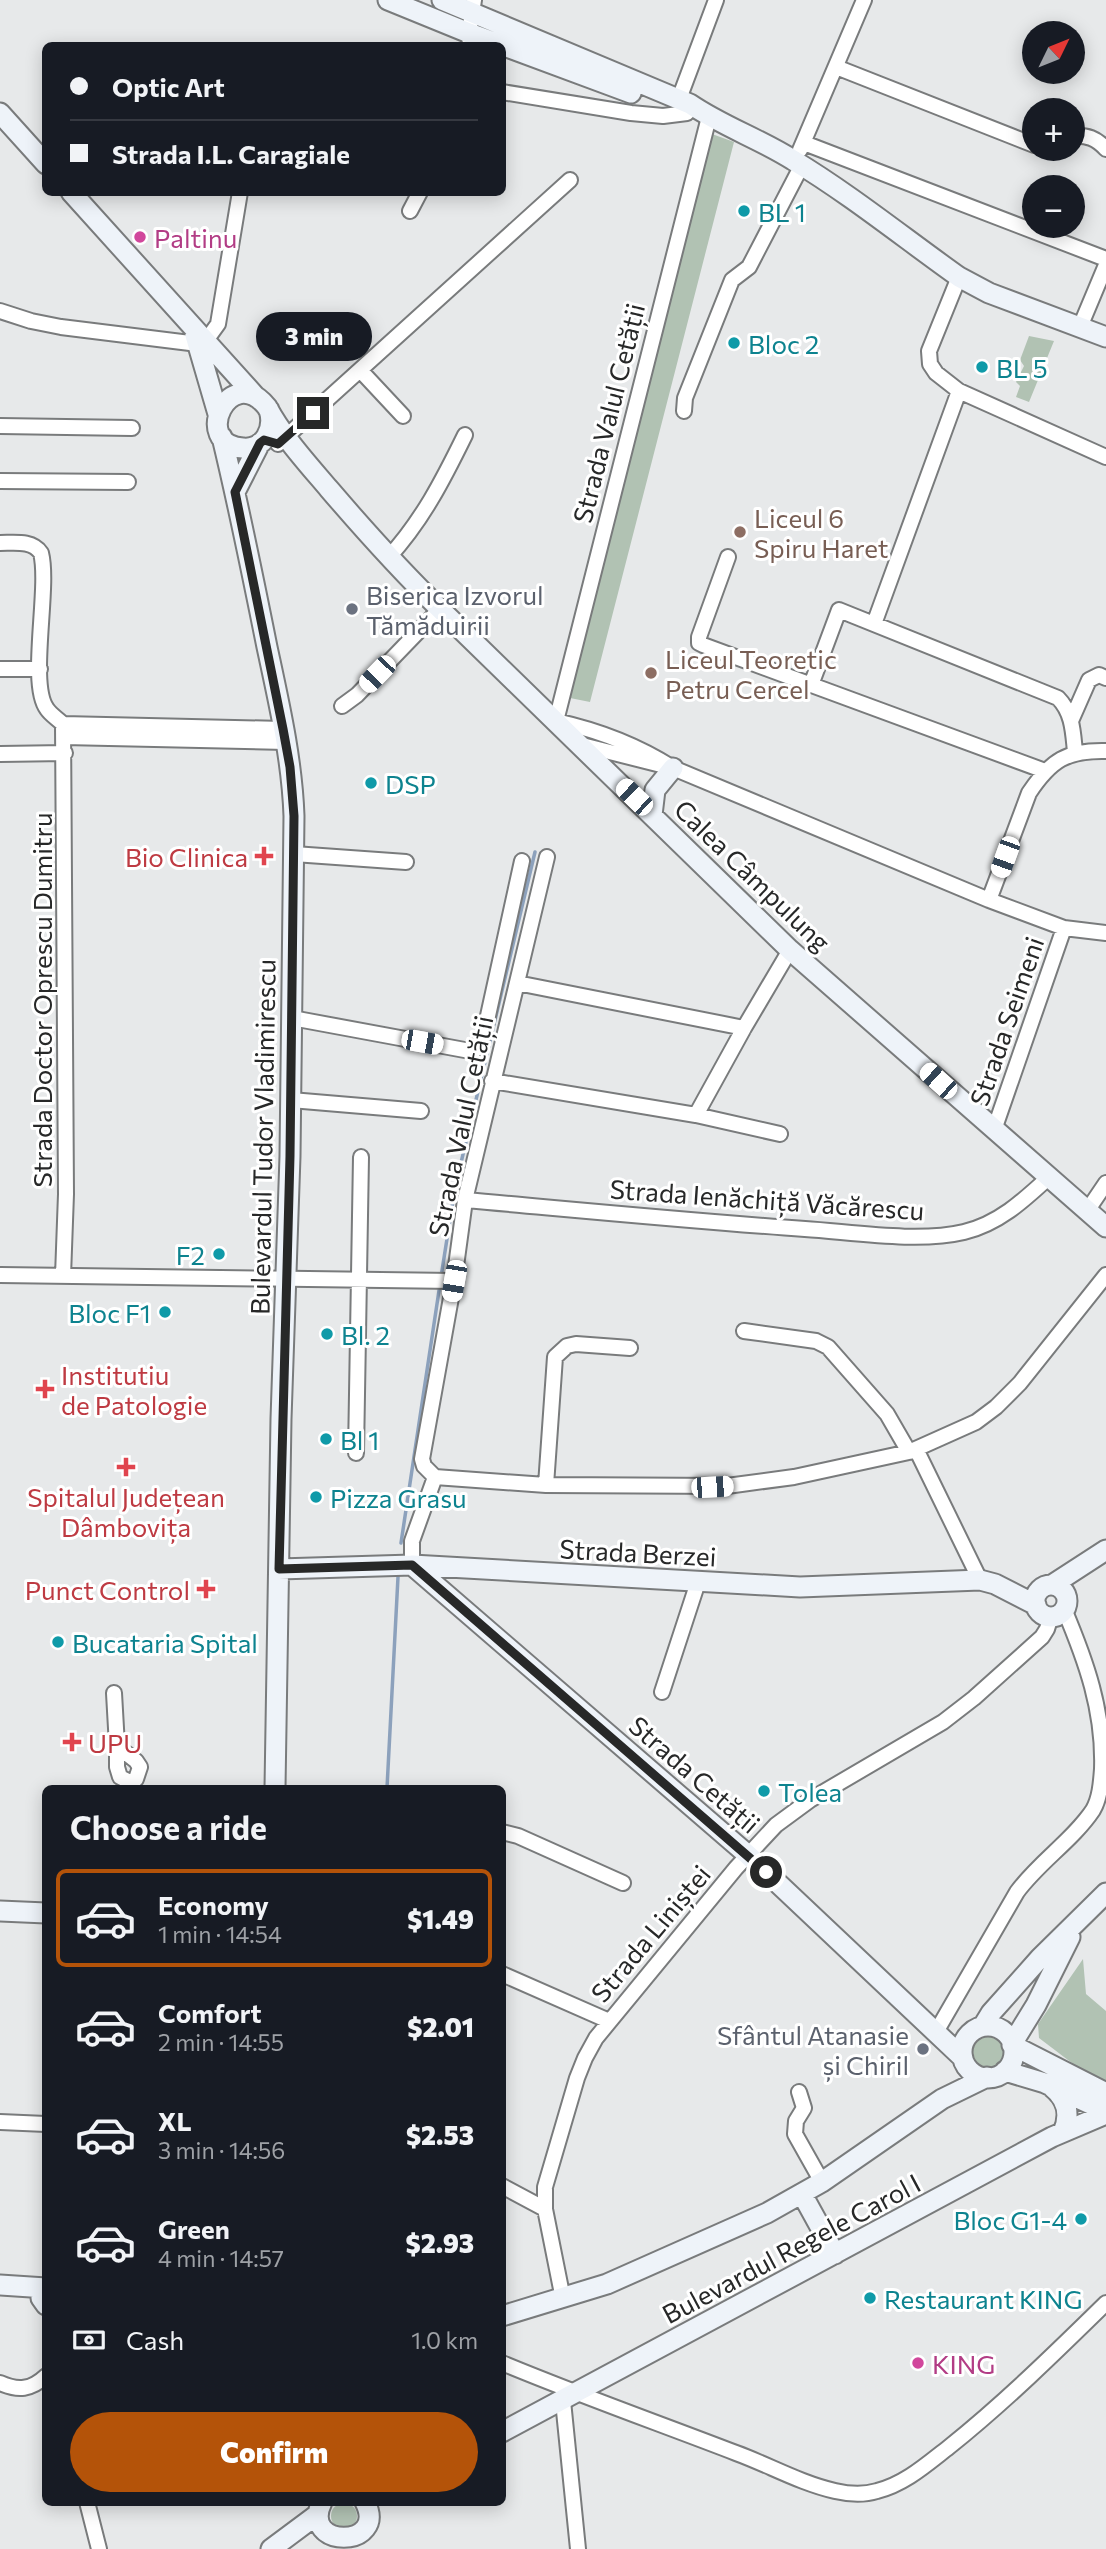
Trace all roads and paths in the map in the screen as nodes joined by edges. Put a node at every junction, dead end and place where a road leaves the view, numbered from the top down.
1 (388, 0) edge
2 (442, 0) edge
3 (716, 0) edge
4 (864, 0) edge
5 (474, 6) edge
6 (469, 39) edge
7 (506, 51) edge
8 (836, 67) junction
9 (506, 93) edge
10 (683, 106) junction
11 (0, 113) edge
12 (709, 117) junction
13 (1085, 136) edge
14 (1022, 140) edge
15 (1106, 149) edge
16 (800, 156) junction
17 (42, 160) edge
18 (570, 180) dead end
19 (74, 196) edge
20 (239, 196) edge
21 (418, 196) edge
22 (410, 211) dead end
23 (1106, 259) edge
24 (1106, 265) edge
25 (959, 277) junction
26 (0, 311) edge
27 (1080, 327) junction
28 (1106, 337) edge
29 (199, 339) junction
30 (360, 370) junction
31 (959, 391) junction
32 (263, 404) junction
33 (684, 411) dead end
34 (218, 414) junction
35 (403, 416) dead end
36 (0, 426) edge
37 (132, 428) dead end
38 (465, 435) dead end
39 (222, 437) junction
40 (277, 443) junction
41 (1106, 457) edge
42 (0, 481) edge
43 (128, 482) dead end
44 (235, 492) junction
45 (0, 543) edge
46 (728, 556) dead end
47 (388, 558) junction
48 (440, 609) junction
49 (874, 624) junction
50 (40, 668) junction
51 (0, 669) edge
52 (1106, 678) edge
53 (811, 685) junction
54 (342, 706) dead end
55 (1071, 721) junction
56 (556, 722) junction
57 (64, 730) junction
58 (284, 735) junction
59 (580, 745) junction
60 (1106, 751) edge
61 (1075, 752) junction
62 (65, 753) junction
63 (0, 754) edge
64 (673, 768) junction
65 (1045, 771) junction
66 (652, 815) junction
67 (295, 854) junction
68 (547, 857) dead end
69 (522, 861) dead end
70 (406, 862) dead end
71 (989, 900) junction
72 (1064, 928) junction
73 (1106, 933) edge
74 (790, 950) junction
75 (517, 983) junction
76 (292, 1018) junction
77 (744, 1028) junction
78 (492, 1081) junction
79 (291, 1100) junction
80 (421, 1111) dead end
81 (696, 1115) junction
82 (994, 1130) junction
83 (780, 1134) dead end
84 (361, 1157) dead end
85 (1048, 1178) junction
86 (1106, 1183) edge
87 (465, 1200) junction
88 (1087, 1211) junction
89 (1106, 1227) edge
90 (0, 1275) edge
91 (1106, 1275) edge
92 (63, 1276) junction
93 (285, 1279) junction
94 (360, 1280) junction
95 (454, 1281) junction
96 (744, 1331) dead end
97 (630, 1348) dead end
98 (912, 1450) junction
99 (356, 1453) dead end
100 (435, 1477) junction
101 (546, 1485) junction
102 (1106, 1550) edge
103 (412, 1565) junction
104 (279, 1569) junction
105 (698, 1582) junction
106 (987, 1582) junction
107 (1054, 1606) junction
108 (662, 1692) dead end
109 (114, 1693) dead end
110 (117, 1746) dead end
111 (1104, 1750) edge
112 (275, 1785) edge
113 (506, 1833) edge
114 (748, 1855) junction
115 (623, 1883) dead end
116 (1106, 1893) edge
117 (0, 1911) edge
118 (42, 1913) edge
119 (1076, 1925) junction
120 (506, 1976) edge
121 (1029, 2017) junction
122 (608, 2021) junction
123 (984, 2026) junction
124 (936, 2032) junction
125 (967, 2037) junction
126 (1012, 2044) junction
127 (964, 2060) junction
128 (1066, 2073) junction
129 (996, 2074) junction
130 (1045, 2083) junction
131 (799, 2092) dead end
132 (1106, 2093) edge
133 (942, 2099) junction
134 (1106, 2112) edge
135 (0, 2122) edge
136 (42, 2124) edge
137 (1063, 2132) junction
138 (822, 2182) junction
139 (506, 2188) edge
140 (802, 2194) junction
141 (545, 2209) junction
142 (835, 2254) junction
143 (0, 2285) edge
144 (42, 2296) edge
145 (0, 2297) edge
146 (42, 2297) edge
147 (563, 2299) junction
148 (1106, 2303) edge
149 (506, 2315) edge
150 (506, 2365) edge
151 (42, 2379) edge
152 (0, 2383) edge
153 (570, 2397) junction
154 (506, 2430) edge
155 (87, 2506) edge
156 (320, 2508) edge
157 (367, 2509) edge
158 (336, 2542) edge
159 (360, 2542) edge
160 (99, 2549) edge
161 (271, 2549) edge
162 (284, 2549) edge
163 (578, 2549) edge

1 - 6 main road
2 - 5 main road
3 - 10 street
4 - 8 street
5 - 6 street
5 - 10 main road
7 - 10 main road
8 - 14 street
8 - 16 street
9 - 10 street
10 - 12 main road
11 - 17 main road
12 - 16 main road
12 - 56 street, Strada Valul Cetății
13 - 15 street
16 - 23 street
16 - 25 main road
16 - 33 street
18 - 30 street
19 - 29 main road, Calea Câmpulung
20 - 29 street
21 - 22 street
24 - 27 street
25 - 27 main road
25 - 31 street
26 - 29 street
27 - 28 main road
29 - 32 main road, Calea Câmpulung
29 - 34 main road
30 - 35 street
30 - 40 street
31 - 41 street
31 - 49 street
32 - 34 main road
32 - 40 main road, Calea Câmpulung
34 - 39 main road
36 - 37 street
38 - 47 street
39 - 40 main road
39 - 44 main road, Bulevardul Tudor Vladimirescu
40 - 44 main road
40 - 47 main road, Calea Câmpulung
42 - 43 street
44 - 58 main road, Bulevardul Tudor Vladimirescu
45 - 50 street
46 - 53 street
47 - 48 main road, Calea Câmpulung
48 - 54 street
48 - 56 main road, Calea Câmpulung
49 - 53 street
49 - 55 street
50 - 51 street
50 - 57 street
52 - 55 street
53 - 65 street
55 - 61 street
56 - 59 main road, Calea Câmpulung
56 - 64 street
57 - 58 street
57 - 62 street, Strada Doctor Oprescu Dumitru
58 - 67 main road, Bulevardul Tudor Vladimirescu
59 - 64 street
59 - 66 main road, Calea Câmpulung
60 - 61 street
61 - 65 street
62 - 63 street
62 - 92 street, Strada Doctor Oprescu Dumitru
64 - 66 main road
64 - 71 street
65 - 71 street
66 - 74 main road, Calea Câmpulung
67 - 70 street
67 - 76 main road, Bulevardul Tudor Vladimirescu
68 - 75 street, Strada Valul Cetății
69 - 76 street, Strada Valul Cetății
71 - 72 street
72 - 73 street
72 - 82 street, Strada Seimeni
74 - 77 street
74 - 82 main road, Calea Câmpulung
75 - 77 street
75 - 78 street, Strada Valul Cetății
76 - 79 main road, Bulevardul Tudor Vladimirescu
77 - 81 street
78 - 81 street
78 - 87 street, Strada Valul Cetății
79 - 80 street
79 - 93 main road, Bulevardul Tudor Vladimirescu
81 - 83 street
82 - 85 main road, Calea Câmpulung
84 - 94 street
85 - 87 street, Strada Ienăchiță Văcărescu
85 - 88 main road, Calea Câmpulung
86 - 88 street
87 - 95 street, Strada Valul Cetății
88 - 89 main road, Calea Câmpulung
90 - 92 street
91 - 98 street
92 - 93 street
93 - 94 street
93 - 104 main road, Bulevardul Tudor Vladimirescu
94 - 95 street
94 - 99 street
95 - 100 street, Strada Valul Cetății
96 - 98 street
97 - 101 street
98 - 101 street
98 - 106 street
100 - 101 street
100 - 103 street
102 - 107 main road
103 - 104 main road, Strada Berzei
103 - 105 main road, Strada Berzei
103 - 114 main road, Strada Cetății
104 - 112 main road, Bulevardul Tudor Vladimirescu
105 - 106 main road, Strada Berzei
105 - 108 street
106 - 107 main road, Strada Berzei
107 - 111 street
107 - 114 street, Strada Liniștei
109 - 110 street
111 - 124 street
113 - 115 street
114 - 122 street, Strada Liniștei
114 - 124 main road, Strada Cetății
116 - 119 main road
117 - 118 main road
119 - 121 main road
119 - 123 main road
120 - 122 street
121 - 126 main road
121 - 128 main road
122 - 141 street, Strada Liniștei
123 - 125 main road
123 - 126 main road
124 - 125 main road
124 - 127 main road, Strada Cetății
125 - 127 main road
126 - 128 main road
126 - 129 main road
127 - 129 main road
127 - 133 main road
128 - 132 main road
129 - 130 main road
129 - 133 main road
130 - 134 main road
130 - 137 main road
131 - 138 street
133 - 138 main road
134 - 137 main road, Bulevardul Regele Carol I
135 - 136 street
137 - 142 main road, Bulevardul Regele Carol I
138 - 140 main road
139 - 141 street
140 - 142 main road
140 - 147 main road
141 - 147 street, Strada Liniștei
142 - 153 main road, Bulevardul Regele Carol I
143 - 144 main road
145 - 146 main road
147 - 149 main road
148 - 153 street
150 - 153 street
151 - 152 street
153 - 154 main road, Bulevardul Regele Carol I
153 - 163 street
155 - 160 street
156 - 158 main road
156 - 161 main road
157 - 159 main road
158 - 159 main road
158 - 162 main road

